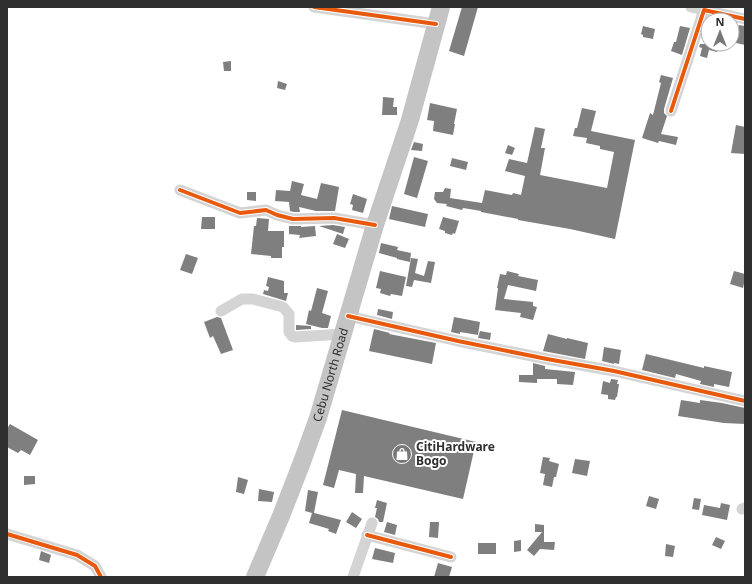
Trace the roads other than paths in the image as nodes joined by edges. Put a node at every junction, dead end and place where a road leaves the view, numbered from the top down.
1 (314, 7) edge
2 (442, 7) edge
3 (691, 7) edge
4 (704, 8) edge
5 (745, 19) edge
6 (436, 24) junction
7 (672, 112) dead end
8 (180, 190) dead end
9 (375, 225) junction
10 (221, 311) dead end
11 (348, 316) junction
12 (343, 334) junction
13 (745, 401) edge
14 (372, 522) dead end
15 (7, 534) edge
16 (368, 535) junction
17 (451, 557) dead end
18 (101, 577) edge
19 (255, 577) edge
20 (353, 577) edge

1 - 6 street
2 - 6 highway, Cebu North Road
3 - 4 street
4 - 5 street
4 - 7 street
6 - 9 highway, Cebu North Road
8 - 9 street
9 - 11 highway, Cebu North Road
10 - 12 street
11 - 12 highway, Cebu North Road
11 - 13 street
12 - 19 highway, Cebu North Road
14 - 16 street
15 - 18 street
16 - 17 street
16 - 20 street

